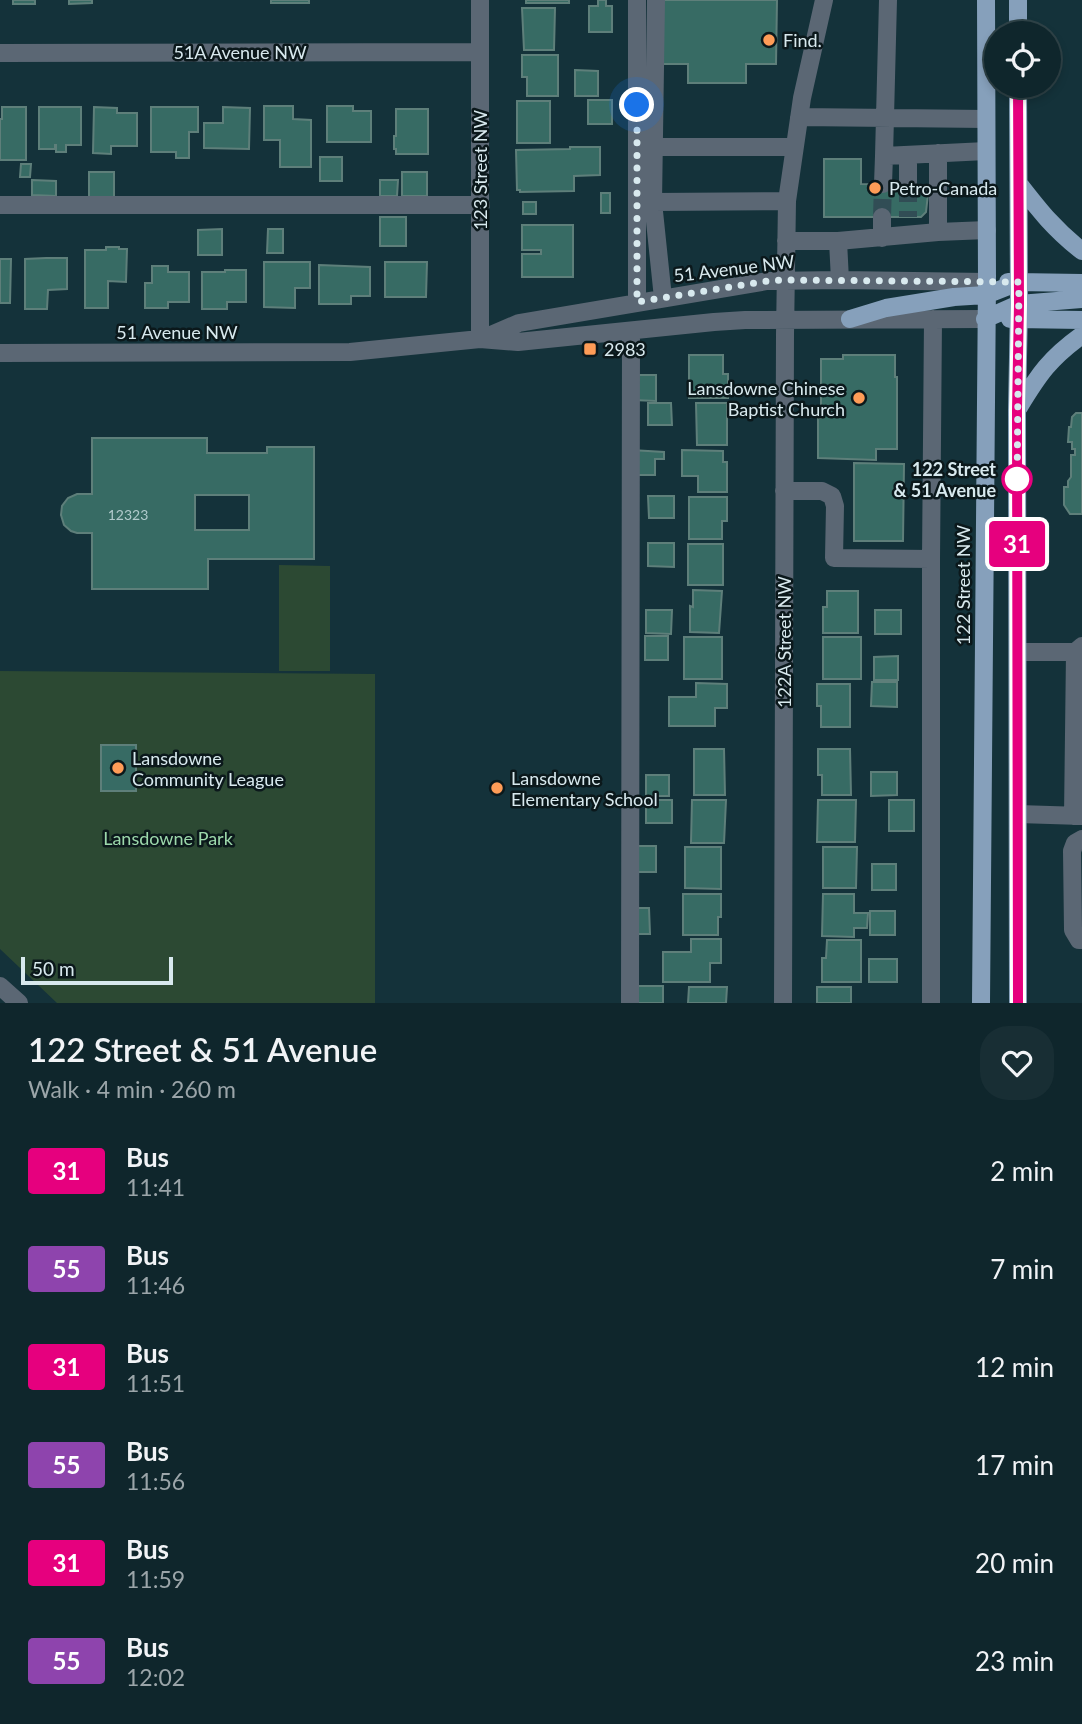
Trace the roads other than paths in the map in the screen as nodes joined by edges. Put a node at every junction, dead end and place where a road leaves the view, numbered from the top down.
1 (480, 0) edge
2 (637, 0) edge
3 (656, 0) edge
4 (824, 0) edge
5 (888, 0) edge
6 (986, 0) edge
7 (1018, 0) edge
8 (1018, 21) edge
9 (0, 52) edge
10 (480, 52) junction
11 (1018, 98) edge
12 (799, 117) junction
13 (885, 118) junction
14 (986, 119) junction
15 (654, 146) junction
16 (794, 146) junction
17 (986, 151) junction
18 (938, 153) junction
19 (908, 155) junction
20 (884, 156) junction
21 (883, 184) tunnel mouth
22 (908, 184) tunnel mouth
23 (1019, 184) junction
24 (787, 201) junction
25 (653, 202) junction
26 (0, 205) edge
27 (481, 205) junction
28 (882, 217) tunnel mouth
29 (987, 230) junction
30 (938, 232) junction
31 (882, 238) junction
32 (786, 241) junction
33 (838, 242) junction
34 (1082, 251) edge
35 (785, 280) junction
36 (839, 280) junction
37 (1019, 282) junction
38 (1082, 283) edge
39 (987, 289) junction
40 (663, 298) junction
41 (1082, 299) edge
42 (637, 302) junction
43 (1019, 312) junction
44 (785, 319) junction
45 (850, 319) junction
46 (933, 319) junction
47 (985, 319) junction
48 (1082, 320) edge
49 (631, 331) junction
50 (1082, 335) edge
51 (480, 339) junction
52 (0, 353) edge
53 (1017, 410) junction
54 (784, 491) junction
55 (931, 559) junction
56 (1080, 650) edge
57 (1018, 652) junction
58 (1018, 814) junction
59 (1077, 816) edge
60 (1082, 839) edge
61 (1082, 940) edge
62 (0, 985) edge
63 (19, 1003) edge
64 (630, 1003) edge
65 (782, 1003) edge
66 (932, 1003) edge
67 (981, 1003) edge
68 (1018, 1003) edge

1 - 10 street, 123 Street NW
2 - 42 street
3 - 15 street
4 - 12 street, 122A Street NW
5 - 13 street
6 - 14 main road, 122 Street NW
7 - 8 main road
9 - 10 street, 51A Avenue NW
10 - 27 street, 123 Street NW
11 - 23 main road
12 - 13 street
12 - 16 street, 122A Street NW
13 - 14 street
13 - 20 street
14 - 17 main road, 122 Street NW
15 - 16 street
15 - 25 street
16 - 24 street, 122A Street NW
17 - 18 street
17 - 29 main road, 122 Street NW
18 - 19 street
18 - 30 street
19 - 20 street
19 - 22 street
20 - 21 street
23 - 34 main road
23 - 37 main road
24 - 25 street
24 - 32 street, 122A Street NW
25 - 40 street
26 - 27 street
27 - 51 street, 123 Street NW
28 - 31 street
29 - 30 street
29 - 39 main road, 122 Street NW
30 - 31 street
31 - 33 street
32 - 33 street
32 - 35 street, 122A Street NW
33 - 36 street
35 - 36 street, 51 Avenue NW
35 - 40 street, 51 Avenue NW
35 - 44 street, 122A Street NW
36 - 39 street, 51 Avenue NW
37 - 38 main road
37 - 39 main road
37 - 43 main road
39 - 45 main road
39 - 47 main road, 122 Street NW
40 - 42 street, 51 Avenue NW
41 - 43 main road
42 - 51 street, 51 Avenue NW
43 - 47 main road, 51 Avenue NW
43 - 48 main road, 51 Avenue NW
43 - 53 main road
44 - 45 street, 51 Avenue NW
44 - 49 street, 51 Avenue NW
44 - 54 street, 122A Street NW
45 - 46 street, 51 Avenue NW
46 - 47 street, 51 Avenue NW
46 - 55 street
47 - 67 main road, 122 Street NW
49 - 51 street, 51 Avenue NW
49 - 64 street
50 - 53 main road
51 - 52 street, 51 Avenue NW
53 - 57 main road
54 - 55 street
54 - 65 street, 122A Street NW
55 - 66 street
56 - 57 street
56 - 59 street
57 - 58 main road
58 - 59 street
58 - 68 main road
60 - 61 street
62 - 63 street

